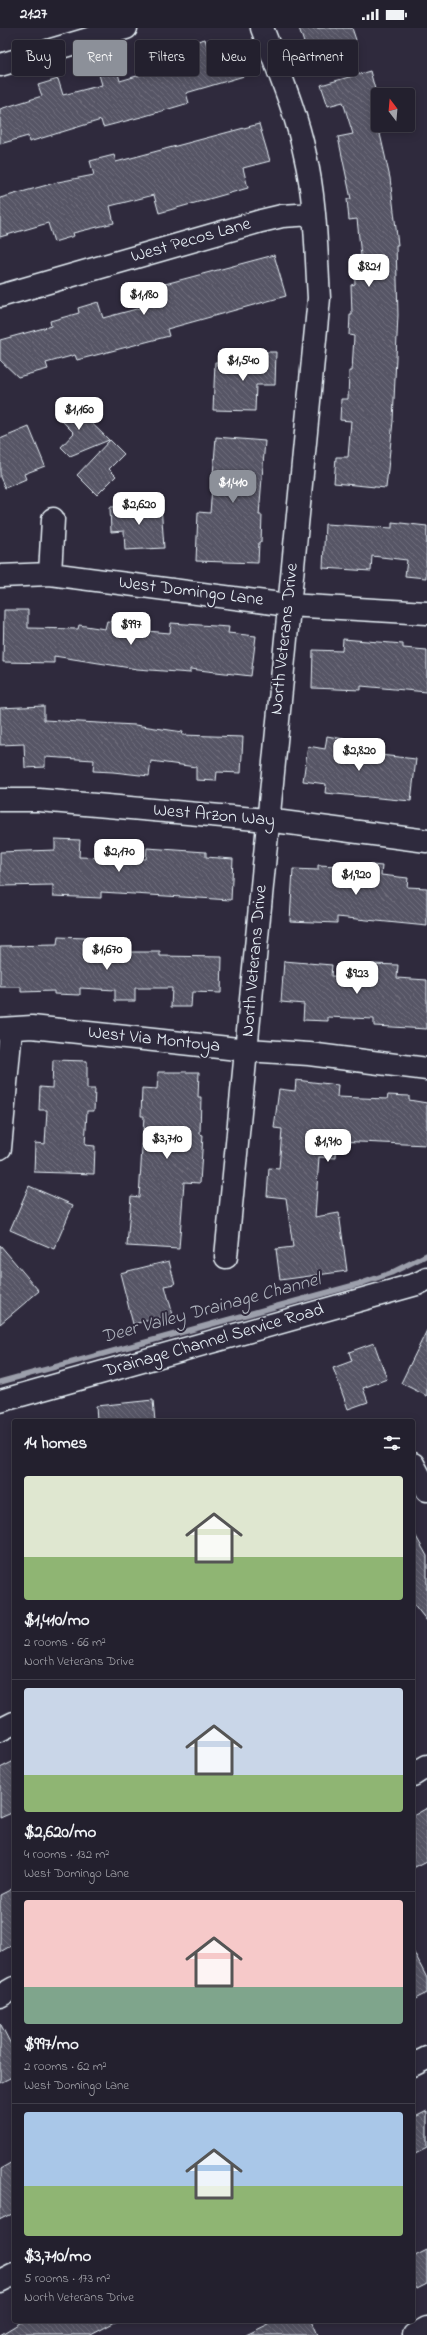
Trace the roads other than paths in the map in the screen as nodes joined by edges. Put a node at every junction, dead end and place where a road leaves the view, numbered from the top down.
1 (126, 28) edge
2 (262, 28) edge
3 (0, 65) edge
4 (314, 214) junction
5 (0, 296) edge
6 (53, 519) dead end
7 (50, 574) junction
8 (0, 576) edge
9 (288, 605) junction
10 (427, 613) edge
11 (0, 800) edge
12 (267, 820) junction
13 (427, 841) edge
14 (6, 1029) edge
15 (247, 1050) junction
16 (427, 1069) edge
17 (0, 1148) edge
18 (226, 1257) dead end
19 (427, 1279) edge
20 (0, 1401) edge
21 (415, 1468) edge
22 (427, 1490) edge
23 (12, 1724) edge
24 (0, 1730) edge
25 (427, 1766) edge
26 (415, 1774) edge
27 (12, 1989) edge
28 (0, 1996) edge
29 (427, 2058) edge
30 (415, 2064) edge
31 (12, 2275) edge
32 (0, 2282) edge
33 (427, 2328) edge
34 (414, 2335) edge

1 - 3 street
2 - 4 street, North Veterans Drive
4 - 5 street, West Pecos Lane
4 - 9 street, North Veterans Drive
6 - 7 street
7 - 8 street, West Domingo Lane
7 - 9 street, West Domingo Lane
9 - 10 street, West Domingo Lane
9 - 12 street, North Veterans Drive
11 - 12 street, West Arzon Way
12 - 13 street, West Arzon Way
12 - 15 street, North Veterans Drive
14 - 15 street, West Via Montoya
14 - 17 street
15 - 16 street, West Via Montoya
15 - 18 street, North Veterans Drive
19 - 20 street, Drainage Channel Service Road
21 - 22 street
23 - 24 street
25 - 26 street
27 - 28 street
29 - 30 street
31 - 32 street
33 - 34 street

